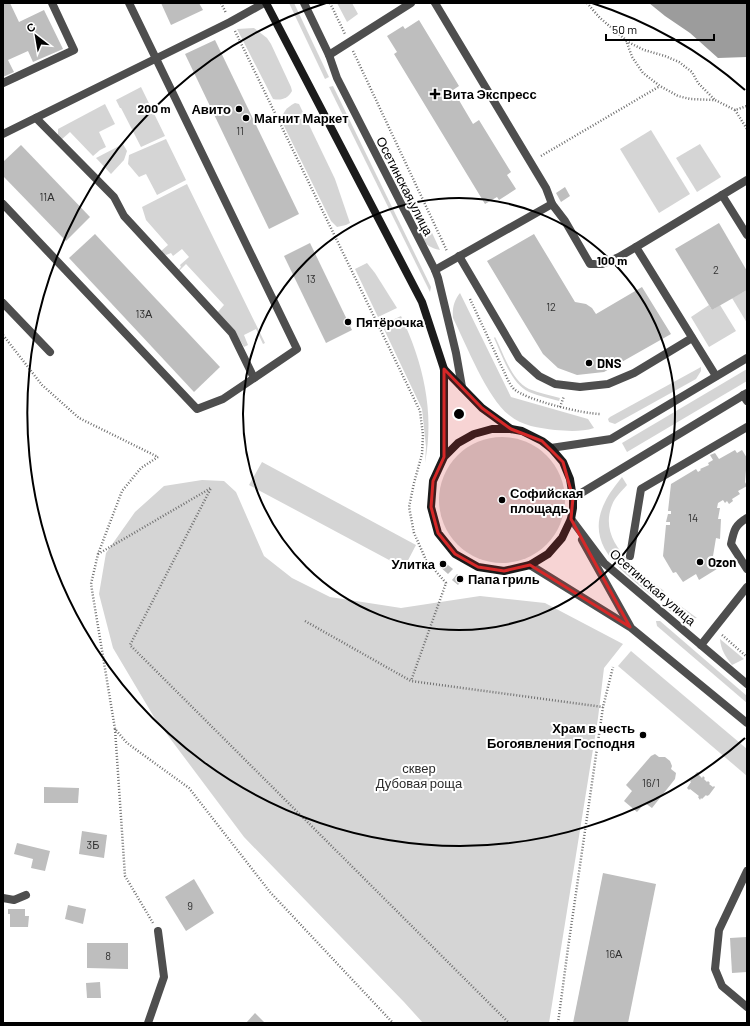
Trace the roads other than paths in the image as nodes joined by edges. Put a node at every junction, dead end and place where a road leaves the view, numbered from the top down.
1 (52, 3) edge
2 (129, 3) edge
3 (265, 3) edge
4 (304, 3) edge
5 (411, 3) edge
6 (435, 3) edge
7 (329, 55) junction
8 (156, 58) junction
9 (3, 83) edge
10 (36, 118) junction
11 (3, 134) edge
12 (747, 180) edge
13 (722, 195) junction
14 (3, 204) edge
15 (552, 204) junction
16 (747, 235) edge
17 (636, 247) junction
18 (459, 256) junction
19 (434, 270) junction
20 (3, 303) edge
21 (692, 338) junction
22 (50, 352) dead end
23 (747, 358) edge
24 (444, 369) junction
25 (716, 376) junction
26 (254, 378) junction
27 (462, 387) junction
28 (746, 397) edge
29 (747, 427) edge
30 (511, 429) junction
31 (551, 448) junction
32 (444, 457) junction
33 (573, 498) junction
34 (747, 518) edge
35 (571, 519) junction
36 (630, 556) dead end
37 (530, 565) junction
38 (747, 569) edge
39 (747, 587) edge
40 (630, 627) junction
41 (701, 645) junction
42 (747, 684) edge
43 (747, 723) edge
44 (747, 871) edge
45 (26, 895) dead end
46 (3, 898) edge
47 (158, 930) road end
48 (747, 1007) edge
49 (148, 1023) edge

1 - 9 street
2 - 8 street
3 - 8 street
3 - 24 street
4 - 7 street, Осетинская улица
5 - 7 street
6 - 15 street
7 - 19 street, Осетинская улица
8 - 10 street
8 - 26 street
10 - 11 street
10 - 26 street
12 - 13 street
13 - 16 street
13 - 17 street
14 - 26 street
15 - 17 street
15 - 18 street
17 - 21 street
18 - 19 street
18 - 21 street
19 - 27 street, Осетинская улица
20 - 22 street
21 - 25 street
23 - 25 street
24 - 27 street
24 - 32 street
25 - 31 street
27 - 30 street
28 - 33 street
29 - 36 street
30 - 31 street
30 - 32 street
31 - 33 street
32 - 37 street
33 - 35 street
34 - 38 street
35 - 37 street
35 - 40 street, Осетинская улица
35 - 41 street, Осетинская улица
37 - 40 street, Осетинская улица
39 - 41 street
40 - 43 street, Осетинская улица
41 - 42 street, Осетинская улица
44 - 48 street
45 - 46 street
47 - 49 street

